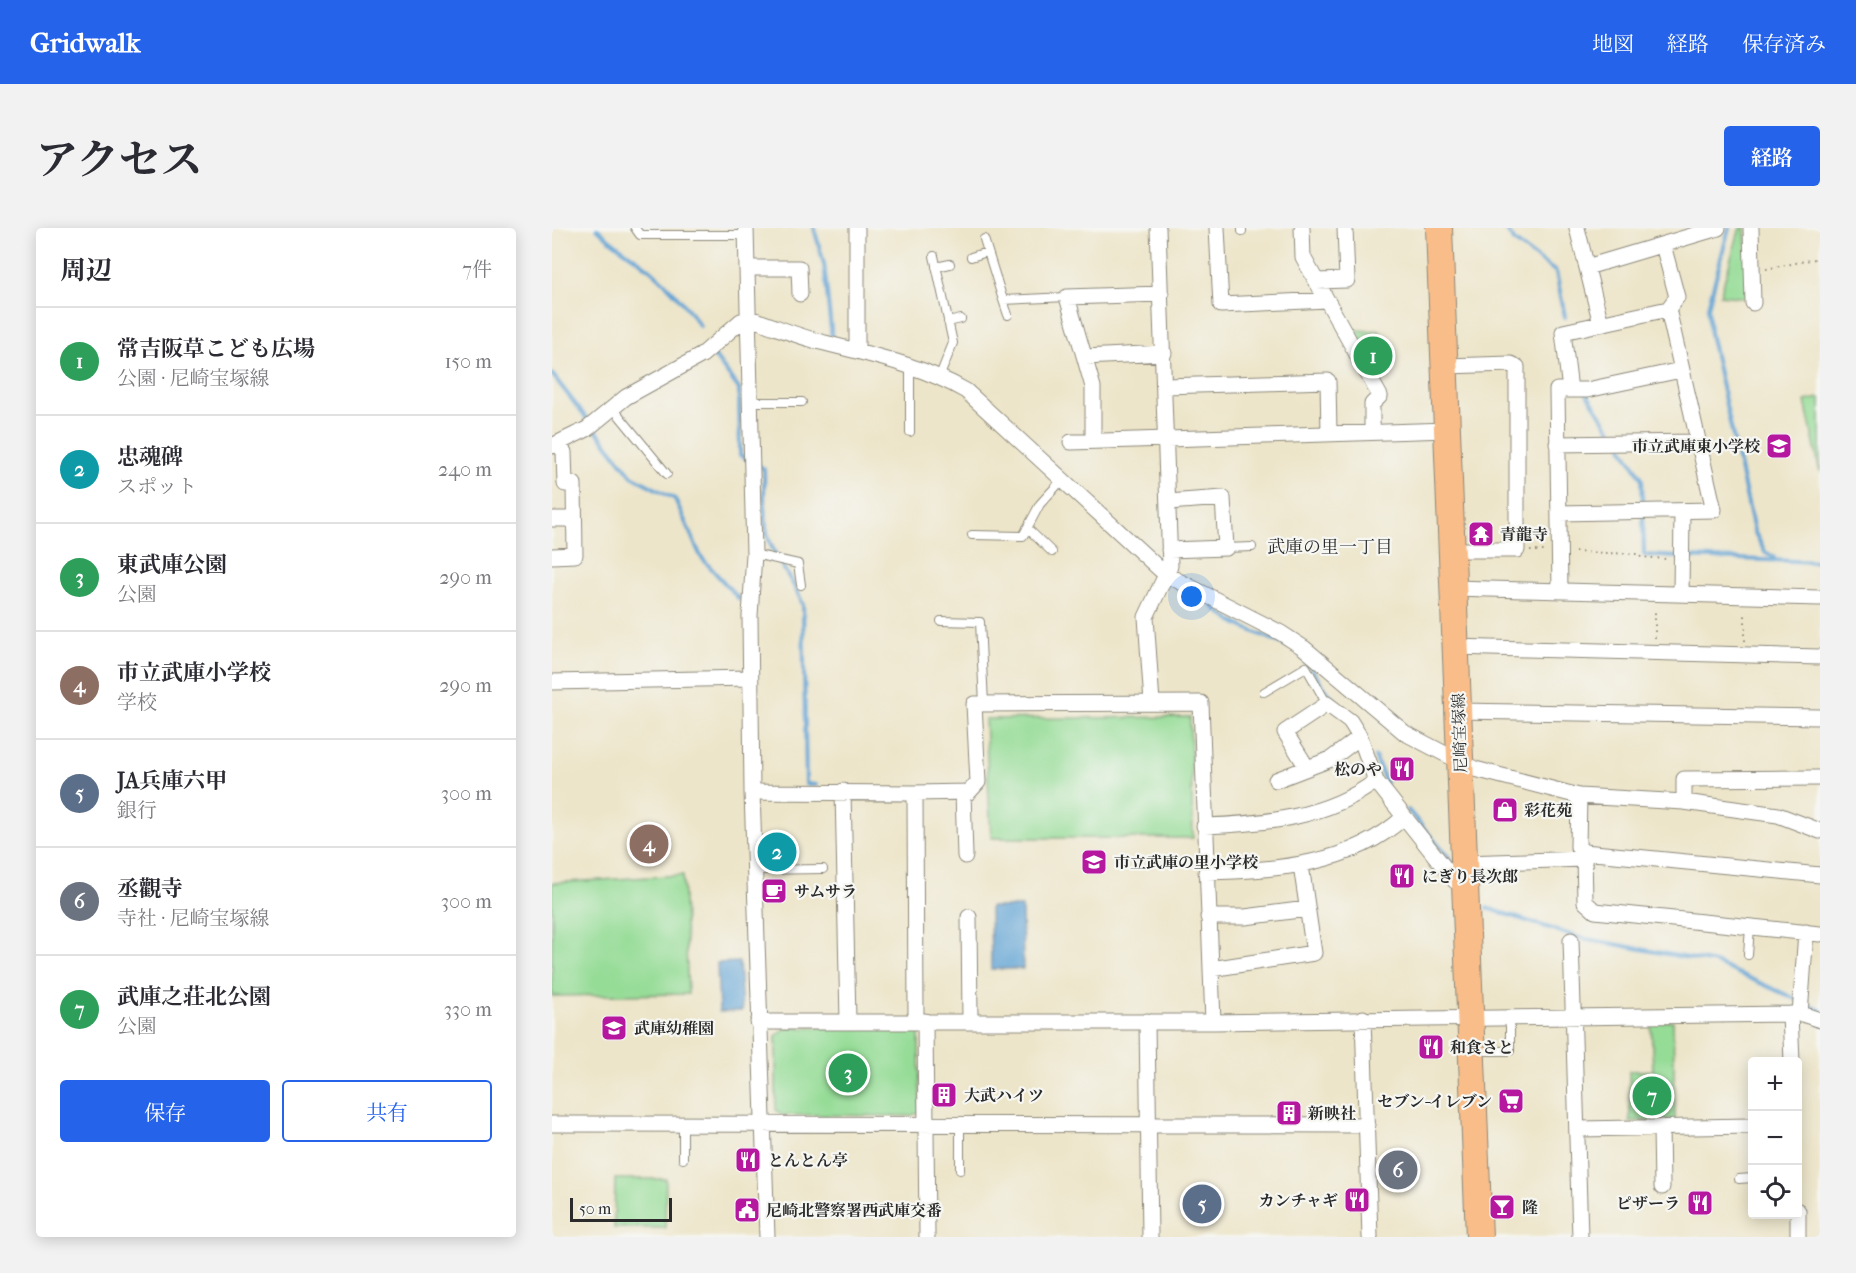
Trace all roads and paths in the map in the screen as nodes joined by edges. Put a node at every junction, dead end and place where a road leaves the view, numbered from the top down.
1 (635, 228) edge
2 (856, 228) edge
3 (1158, 228) edge
4 (1217, 228) edge
5 (1302, 228) edge
6 (1345, 228) edge
7 (1439, 228) edge
8 (1577, 228) edge
9 (1718, 228) edge
10 (1751, 228) edge
11 (746, 232) edge
12 (984, 239) dead end
13 (1663, 245) junction
14 (987, 252) junction
15 (934, 256) dead end
16 (971, 257) dead end
17 (1820, 258) edge
18 (950, 264) dead end
19 (936, 267) junction
20 (1587, 267) junction
21 (748, 268) junction
22 (1752, 272) junction
23 (1316, 281) junction
24 (800, 294) dead end
25 (1161, 294) junction
26 (1067, 297) junction
27 (1004, 300) junction
28 (1327, 300) junction
29 (1753, 303) dead end
30 (1668, 309) junction
31 (1008, 315) dead end
32 (749, 318) junction
33 (961, 319) dead end
34 (948, 322) junction
35 (1601, 324) junction
36 (857, 349) junction
37 (1164, 353) junction
38 (1085, 357) junction
39 (1445, 366) junction
40 (910, 368) junction
41 (1681, 370) junction
42 (939, 378) junction
43 (1165, 386) junction
44 (1579, 390) junction
45 (751, 402) junction
46 (802, 402) dead end
47 (612, 407) junction
48 (1448, 430) junction
49 (910, 432) dead end
50 (1372, 432) junction
51 (1329, 434) junction
52 (1167, 438) junction
53 (1094, 441) junction
54 (1071, 442) dead end
55 (1698, 442) junction
56 (1557, 444) junction
57 (555, 446) edge
58 (667, 474) dead end
59 (1062, 480) junction
60 (1168, 502) junction
61 (1682, 511) junction
62 (1558, 513) junction
63 (552, 519) edge
64 (574, 519) junction
65 (1027, 528) junction
66 (972, 535) dead end
67 (1252, 547) dead end
68 (1226, 548) junction
69 (1169, 550) junction
70 (1452, 550) junction
71 (1517, 550) junction
72 (1052, 552) dead end
73 (1559, 552) junction
74 (754, 554) junction
75 (1681, 555) junction
76 (552, 556) edge
77 (1165, 574) junction
78 (801, 585) dead end
79 (1454, 588) junction
80 (1560, 590) junction
81 (1656, 593) junction
82 (1681, 594) junction
83 (1745, 596) junction
84 (1820, 598) edge
85 (941, 621) dead end
86 (1455, 647) junction
87 (1655, 653) junction
88 (1744, 656) junction
89 (1820, 657) edge
90 (750, 678) junction
91 (552, 682) edge
92 (1264, 693) dead end
93 (1152, 703) junction
94 (984, 704) junction
95 (1327, 704) junction
96 (1458, 711) junction
97 (1820, 717) edge
98 (1360, 737) junction
99 (1460, 760) junction
100 (1306, 766) junction
101 (1820, 778) edge
102 (1276, 780) dead end
103 (1376, 781) junction
104 (843, 791) junction
105 (752, 792) junction
106 (963, 792) junction
107 (915, 793) junction
108 (1579, 796) junction
109 (1684, 802) junction
110 (1404, 817) junction
111 (1204, 826) junction
112 (1820, 831) edge
113 (965, 856) dead end
114 (1584, 856) junction
115 (1301, 865) junction
116 (823, 869) dead end
117 (754, 870) junction
118 (1206, 872) junction
119 (1465, 872) junction
120 (1820, 875) edge
121 (1306, 909) junction
122 (969, 917) dead end
123 (1208, 917) junction
124 (1750, 927) junction
125 (1813, 933) edge
126 (1570, 939) dead end
127 (1748, 955) dead end
128 (1211, 969) junction
129 (1798, 1009) junction
130 (1510, 1017) junction
131 (1573, 1017) junction
132 (1363, 1018) junction
133 (1472, 1018) junction
134 (1820, 1020) edge
135 (848, 1021) junction
136 (920, 1021) junction
137 (970, 1021) junction
138 (1147, 1021) junction
139 (758, 1022) junction
140 (1213, 1022) junction
141 (1473, 1051) junction
142 (1793, 1057) edge
143 (552, 1124) edge
144 (682, 1124) junction
145 (1149, 1124) junction
146 (927, 1125) junction
147 (960, 1125) junction
148 (1367, 1125) junction
149 (765, 1126) junction
150 (1748, 1126) edge
151 (1661, 1127) junction
152 (1578, 1129) junction
153 (682, 1159) dead end
154 (960, 1170) dead end
155 (1748, 1178) edge
156 (1739, 1179) dead end
157 (1662, 1187) dead end
158 (1797, 1219) edge
159 (767, 1237) edge
160 (927, 1237) edge
161 (1150, 1237) edge
162 (1370, 1237) edge
163 (1479, 1237) edge
164 (1580, 1237) edge
165 (1798, 1237) edge

1 - 11 lane
2 - 36 street
3 - 25 street
4 - 28 street
5 - 23 street
6 - 23 street
7 - 39 main road, 尼崎宝塚線
8 - 20 street
9 - 13 street
10 - 22 street
11 - 21 street
12 - 14 lane
13 - 20 street
13 - 30 street
14 - 16 lane
14 - 27 lane
15 - 19 lane
17 - 22 path
18 - 19 lane
19 - 34 lane
20 - 35 street
21 - 24 street
21 - 32 street
22 - 29 street
23 - 28 street
25 - 26 street
25 - 37 street
26 - 27 lane
26 - 38 street
27 - 31 lane
28 - 50 street
30 - 35 street
30 - 41 street
32 - 36 street
32 - 45 street
32 - 47 street
33 - 34 lane
34 - 42 lane
35 - 44 street
36 - 40 street
37 - 38 street
37 - 43 street
38 - 53 street
39 - 48 main road, 尼崎宝塚線
39 - 71 street
40 - 42 street
40 - 49 lane
41 - 44 street
41 - 55 street
42 - 59 street
43 - 51 street
43 - 52 street
44 - 56 street
45 - 46 lane
45 - 74 street
47 - 57 street
47 - 58 lane
48 - 50 street
48 - 70 main road, 尼崎宝塚線
50 - 51 street
51 - 52 street
52 - 53 street
52 - 60 street
53 - 54 street
55 - 56 street
55 - 61 street
56 - 62 street
57 - 64 street
59 - 65 lane
59 - 77 street
60 - 68 street
60 - 69 street
61 - 62 street
61 - 75 street
62 - 73 street
63 - 64 street
64 - 76 street
65 - 66 lane
65 - 72 lane
67 - 68 lane
68 - 69 street
69 - 77 street
70 - 71 street
70 - 79 main road, 尼崎宝塚線
71 - 73 path
73 - 75 path
73 - 80 street
74 - 78 lane
74 - 90 street
75 - 82 street
77 - 93 street
77 - 99 street
79 - 80 street
79 - 86 main road, 尼崎宝塚線
80 - 81 street
81 - 82 street
81 - 87 path
82 - 83 street
83 - 84 street
83 - 88 path
85 - 94 lane
86 - 87 street
86 - 96 main road, 尼崎宝塚線
87 - 88 street
88 - 89 street
90 - 91 street
90 - 105 street
92 - 95 lane
93 - 94 street
93 - 111 street
94 - 106 street
95 - 98 street
95 - 100 street
96 - 97 street
96 - 99 main road, 尼崎宝塚線
98 - 100 street
98 - 103 street
99 - 108 street
99 - 119 main road, 尼崎宝塚線
100 - 102 street
101 - 109 street
103 - 110 street
103 - 111 street
104 - 105 street
104 - 107 street
104 - 135 street
105 - 117 street
106 - 107 street
106 - 113 street
107 - 136 street
108 - 109 street
108 - 114 street
109 - 112 street
110 - 115 street
110 - 119 street
111 - 118 street
114 - 119 street
114 - 120 street
114 - 124 street
115 - 118 street
115 - 121 street
116 - 117 lane
117 - 139 street
118 - 123 street
119 - 133 main road, 尼崎宝塚線
121 - 123 street
121 - 128 street
122 - 137 street
123 - 128 street
124 - 125 street
124 - 127 lane
125 - 129 street
126 - 131 street
128 - 140 street
129 - 131 street
129 - 134 street
129 - 142 street
130 - 131 street
130 - 133 street
130 - 141 lane
131 - 152 street
132 - 133 street
132 - 140 street
132 - 148 street
133 - 141 main road, 尼崎宝塚線
135 - 136 street
135 - 139 street
136 - 137 street
136 - 146 street
137 - 138 street
138 - 140 street
138 - 145 street
139 - 149 street
141 - 163 main road, 尼崎宝塚線
143 - 144 street
144 - 149 street
144 - 153 lane
145 - 147 street
145 - 148 street
145 - 161 street
146 - 147 street
146 - 149 street
146 - 160 street
147 - 154 lane
148 - 162 street
149 - 159 street
150 - 151 street
151 - 152 street
151 - 157 street
152 - 164 street
155 - 156 lane
158 - 165 street

